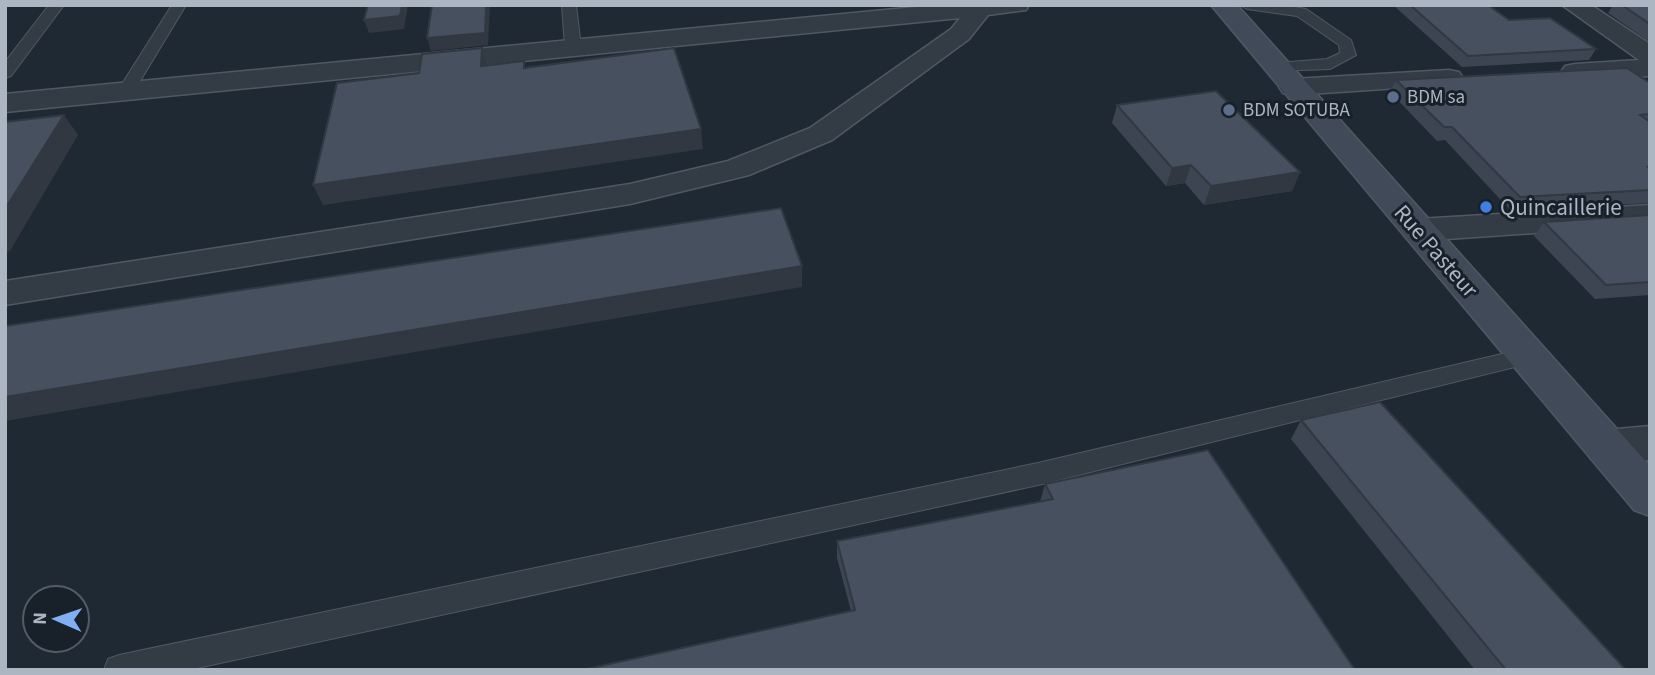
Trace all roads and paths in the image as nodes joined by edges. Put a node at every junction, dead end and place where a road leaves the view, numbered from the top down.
1 (57, 5) edge
2 (179, 5) edge
3 (569, 5) edge
4 (1017, 5) edge
5 (1223, 5) edge
6 (1247, 5) edge
7 (1574, 5) edge
8 (980, 7) edge
9 (827, 14) edge
10 (573, 47) junction
11 (1650, 56) edge
12 (1650, 68) edge
13 (5, 72) edge
14 (1554, 73) edge
15 (1285, 77) junction
16 (1472, 77) edge
17 (125, 92) junction
18 (5, 103) edge
19 (1650, 215) edge
20 (1418, 230) junction
21 (5, 293) edge
22 (1527, 356) junction
23 (1650, 443) edge
24 (1606, 447) junction
25 (1650, 497) edge
26 (119, 670) edge

1 - 13 lane
2 - 17 lane
3 - 10 lane
4 - 8 street
5 - 15 main road, Rue Pasteur
6 - 15 lane
7 - 11 street
8 - 9 street
8 - 21 street
9 - 10 street
10 - 17 street
12 - 14 street
15 - 16 street
15 - 20 main road, Rue Pasteur
17 - 18 street
19 - 20 street
20 - 22 main road, Rue Pasteur
22 - 24 main road, Rue Pasteur
22 - 26 lane
23 - 24 street
24 - 25 main road, Rue Pasteur

